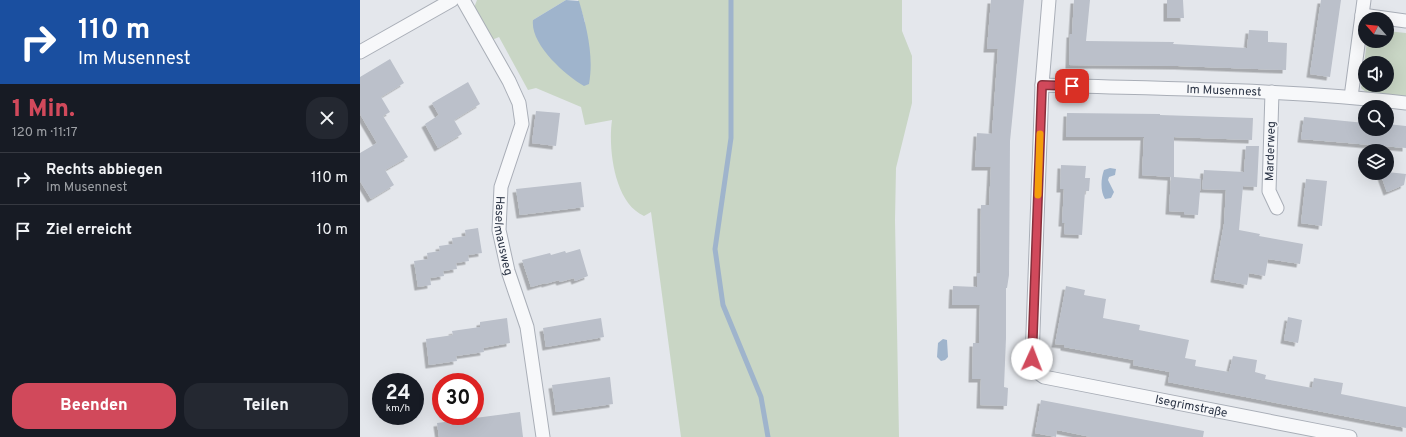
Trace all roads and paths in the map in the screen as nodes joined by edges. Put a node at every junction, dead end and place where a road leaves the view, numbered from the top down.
1 (452, 0) edge
2 (463, 0) edge
3 (1049, 0) edge
4 (1364, 0) edge
5 (1362, 12) edge
6 (1394, 19) edge
7 (1406, 20) edge
8 (1358, 45) edge
9 (360, 52) edge
10 (1042, 85) junction
11 (1272, 92) junction
12 (1351, 97) junction
13 (1406, 103) edge
14 (1277, 208) dead end
15 (543, 437) edge
16 (1350, 437) edge

1 - 9 street
2 - 15 street, Haselmausweg
3 - 10 street
4 - 5 street
6 - 7 street
8 - 12 street
10 - 11 street, Im Musennest
10 - 16 street, Isegrimstraße
11 - 12 street, Im Musennest
11 - 14 street, Marderweg
12 - 13 street, Im Musennest

